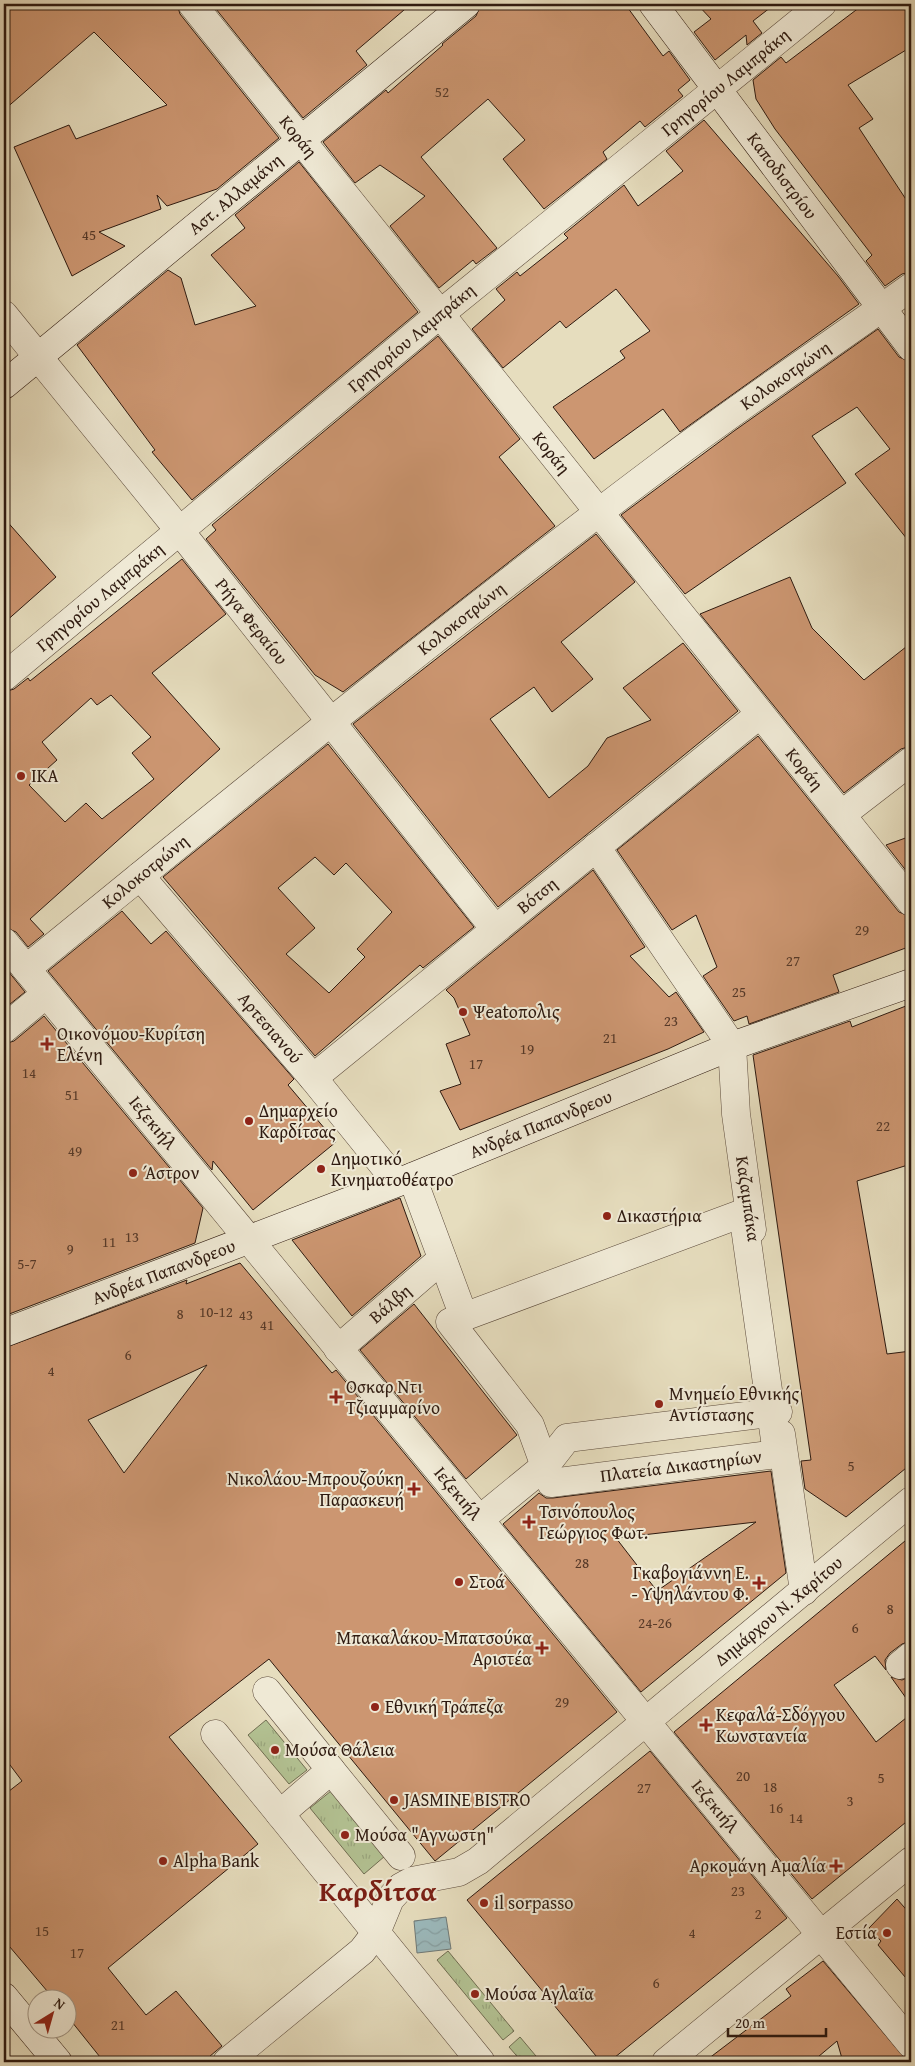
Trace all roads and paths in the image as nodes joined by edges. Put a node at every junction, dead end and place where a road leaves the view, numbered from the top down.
1 (192, 4) edge
2 (466, 4) edge
3 (653, 4) edge
4 (822, 4) edge
5 (717, 89) junction
6 (300, 139) junction
7 (911, 287) edge
8 (882, 308) junction
9 (440, 314) junction
10 (4, 315) edge
11 (911, 347) edge
12 (38, 357) junction
13 (4, 385) edge
14 (599, 512) junction
15 (179, 530) junction
16 (4, 677) edge
17 (760, 714) junction
18 (332, 722) junction
19 (911, 762) edge
20 (841, 814) junction
21 (596, 847) junction
22 (140, 876) junction
23 (911, 902) edge
24 (495, 929) junction
25 (4, 942) edge
26 (26, 969) junction
27 (911, 983) edge
28 (46, 994) junction
29 (4, 1029) edge
30 (732, 1046) junction
31 (314, 1078) junction
32 (404, 1180) junction
33 (247, 1239) junction
34 (442, 1260) junction
35 (464, 1317) junction
36 (4, 1333) edge
37 (338, 1349) junction
38 (774, 1413) junction
39 (545, 1466) junction
40 (911, 1501) edge
41 (479, 1520) junction
42 (804, 1591) junction
43 (267, 1691) dead end
44 (646, 1722) junction
45 (215, 1734) dead end
46 (331, 1770) junction
47 (280, 1814) junction
48 (401, 1856) dead end
49 (911, 1861) edge
50 (376, 1933) junction
51 (822, 1935) junction
52 (4, 1997) edge
53 (911, 2044) edge
54 (58, 2062) edge
55 (227, 2062) edge
56 (481, 2062) edge
57 (666, 2062) edge

1 - 6 street, Κοράη
2 - 6 street, Αστ. Αλλαμάνη
3 - 5 street, Καποδιστρίου
4 - 5 street, Γρηγορίου Λαμπράκη
5 - 8 street, Καποδιστρίου
5 - 9 street, Γρηγορίου Λαμπράκη
6 - 9 street, Κοράη
6 - 12 street, Αστ. Αλλαμάνη
7 - 8 street, Κολοκοτρώνη
8 - 11 street, Καποδιστρίου
8 - 14 street, Κολοκοτρώνη
9 - 14 street, Κοράη
9 - 15 street, Γρηγορίου Λαμπράκη
10 - 12 street, Ρήγα Φεραίου
12 - 13 street, Αστ. Αλλαμάνη
12 - 15 street, Ρήγα Φεραίου
14 - 17 street, Κοράη
14 - 18 street, Κολοκοτρώνη
15 - 16 street, Γρηγορίου Λαμπράκη
15 - 18 street, Ρήγα Φεραίου
17 - 20 street, Κοράη
17 - 21 street, Βότση
18 - 22 street, Κολοκοτρώνη
18 - 24 street, Ρήγα Φεραίου
19 - 20 street
20 - 23 street, Κοράη
21 - 24 street, Βότση
21 - 30 street
22 - 26 street, Κολοκοτρώνη
22 - 31 street, Αρτεσιανού
24 - 31 street, Βότση
25 - 26 street, Ιεζεκιήλ
26 - 28 street, Ιεζεκιήλ
27 - 30 street, Ανδρέα Παπανδρεου
28 - 29 street
28 - 33 street, Ιεζεκιήλ
30 - 32 street, Ανδρέα Παπανδρεου
30 - 38 street, Καζαμπάκα
31 - 32 street, Αρτεσιανού
32 - 33 street, Ανδρέα Παπανδρεου
32 - 34 street, Αρτεσιανού
33 - 36 street, Ανδρέα Παπανδρεου
33 - 37 street, Ιεζεκιήλ
34 - 35 street, Αρτεσιανού
34 - 37 street, Βάλβη
35 - 38 street, Πλατεία Δικαστηρίων
35 - 39 street, Πλατεία Δικαστηρίων
37 - 41 street, Ιεζεκιήλ
38 - 39 street
38 - 39 street, Πλατεία Δικαστηρίων
38 - 42 street, Καζαμπάκα
39 - 41 street
40 - 42 street, Δημάρχου Ν. Χαρίτου
41 - 44 street, Ιεζεκιήλ
42 - 44 street, Δημάρχου Ν. Χαρίτου
43 - 46 street
44 - 50 street, Δημάρχου Ν. Χαρίτου
44 - 51 street, Ιεζεκιήλ
45 - 47 street
46 - 47 street
46 - 48 street
47 - 50 street
49 - 51 street
50 - 55 street, Δημάρχου Ν. Χαρίτου
50 - 56 street
51 - 53 street, Ιεζεκιήλ
51 - 57 street
52 - 54 street

